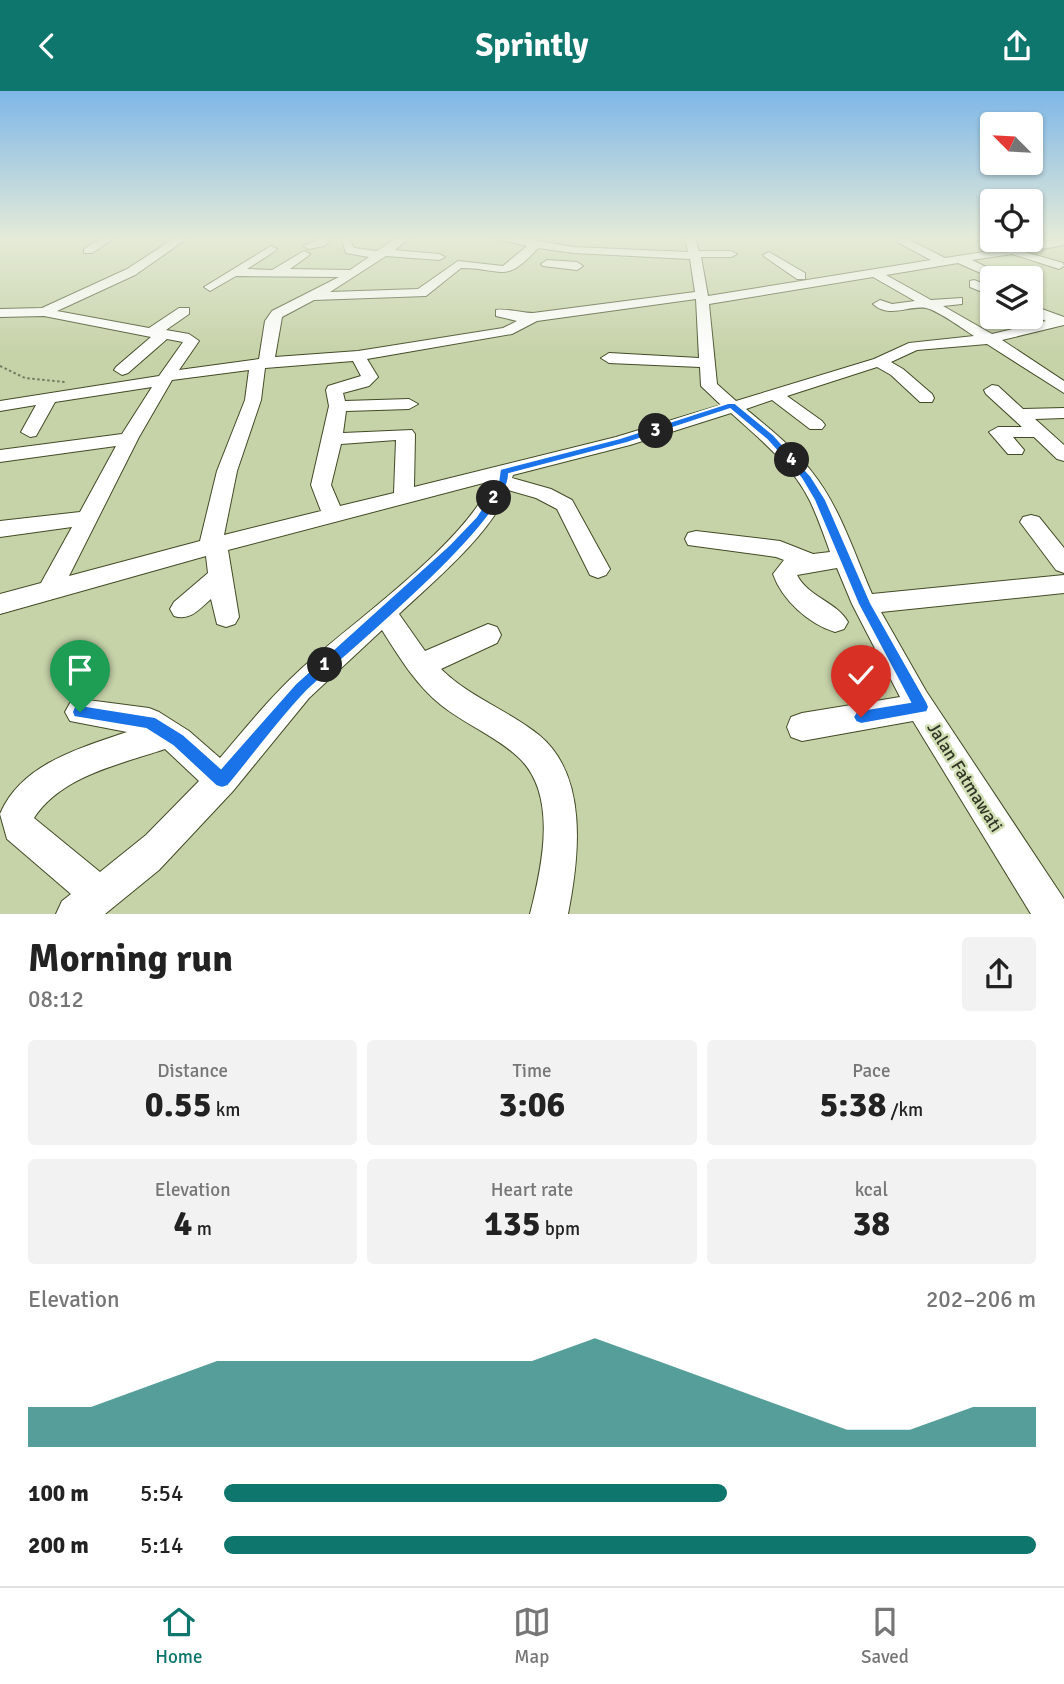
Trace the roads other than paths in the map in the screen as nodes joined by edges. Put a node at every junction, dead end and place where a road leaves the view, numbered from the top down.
1 (122, 276) edge
2 (226, 276) edge
3 (348, 276) edge
4 (444, 276) edge
5 (698, 276) edge
6 (800, 276) edge
7 (846, 276) edge
8 (880, 276) edge
9 (401, 280) dead end
10 (974, 284) dead end
11 (766, 286) junction
12 (210, 287) dead end
13 (980, 287) edge
14 (701, 294) junction
15 (386, 295) junction
16 (314, 296) junction
17 (957, 301) dead end
18 (880, 303) dead end
19 (932, 306) junction
20 (184, 311) dead end
21 (44, 312) junction
22 (0, 313) edge
23 (501, 313) dead end
24 (143, 316) dead end
25 (533, 317) junction
26 (1043, 317) edge
27 (1058, 327) edge
28 (122, 329) junction
29 (158, 334) junction
30 (990, 339) junction
31 (338, 347) dead end
32 (358, 356) junction
33 (306, 358) junction
34 (609, 359) dead end
35 (879, 362) junction
36 (706, 363) junction
37 (261, 364) junction
38 (122, 370) dead end
39 (166, 378) junction
40 (1064, 389) edge
41 (992, 390) dead end
42 (773, 393) junction
43 (49, 398) junction
44 (926, 398) dead end
45 (731, 405) junction
46 (0, 406) edge
47 (338, 406) junction
48 (1064, 412) edge
49 (1020, 414) junction
50 (816, 425) dead end
51 (30, 432) dead end
52 (1039, 432) junction
53 (406, 434) junction
54 (129, 439) junction
55 (333, 439) junction
56 (1015, 450) dead end
57 (1064, 455) edge
58 (0, 456) edge
59 (504, 477) junction
60 (405, 498) junction
61 (334, 516) junction
62 (88, 518) junction
63 (1031, 522) dead end
64 (0, 529) edge
65 (696, 539) dead end
66 (213, 546) junction
67 (845, 558) junction
68 (809, 562) junction
69 (1064, 564) edge
70 (598, 569) dead end
71 (221, 576) junction
72 (1064, 584) edge
73 (49, 591) junction
74 (0, 604) edge
75 (864, 604) junction
76 (183, 609) dead end
77 (384, 613) junction
78 (226, 617) dead end
79 (835, 622) dead end
80 (488, 635) dead end
81 (421, 665) junction
82 (921, 707) junction
83 (80, 712) dead end
84 (802, 727) dead end
85 (168, 734) junction
86 (222, 780) junction
87 (87, 904) edge
88 (549, 914) edge
89 (1052, 914) edge

1 - 21 street
2 - 12 street
3 - 16 street
4 - 15 street
5 - 14 street, Jalan Fatmawati
6 - 11 street
7 - 11 street
8 - 19 street
9 - 15 street
10 - 13 street
11 - 14 street
14 - 25 street
14 - 36 street, Jalan Fatmawati
15 - 16 street
16 - 37 street
17 - 19 street
18 - 19 street
19 - 30 street
20 - 29 street
21 - 22 street
21 - 28 street
23 - 25 street
24 - 28 street
25 - 32 street
26 - 27 street
27 - 30 street
28 - 29 street
29 - 38 street
29 - 39 street
30 - 35 street
30 - 40 street
31 - 33 street
32 - 33 street
32 - 47 street
33 - 37 street
34 - 36 street
35 - 42 street
35 - 44 street
36 - 45 street, Jalan Fatmawati
37 - 39 street
37 - 66 street
39 - 43 street
39 - 54 street
41 - 49 street
42 - 45 street
42 - 50 street
43 - 46 street
43 - 51 street
45 - 59 street
45 - 67 street, Jalan Fatmawati
47 - 53 street
47 - 55 street
48 - 49 street
49 - 52 street
52 - 56 street
52 - 57 street
53 - 55 street
53 - 60 street
54 - 58 street
54 - 62 street
55 - 61 street
59 - 60 street
59 - 70 street
59 - 77 street
60 - 61 street
61 - 66 street
62 - 64 street
62 - 73 street
63 - 69 street
65 - 68 street
66 - 71 street
66 - 73 street
67 - 68 street
67 - 75 street, Jalan Fatmawati
68 - 79 street
71 - 76 street
71 - 78 street
72 - 75 street
73 - 74 street
75 - 82 street, Jalan Fatmawati
77 - 81 street
77 - 86 street
80 - 81 street
81 - 88 street
82 - 84 street
82 - 89 street, Jalan Fatmawati
83 - 85 street
85 - 86 street
85 - 87 street
86 - 87 street

